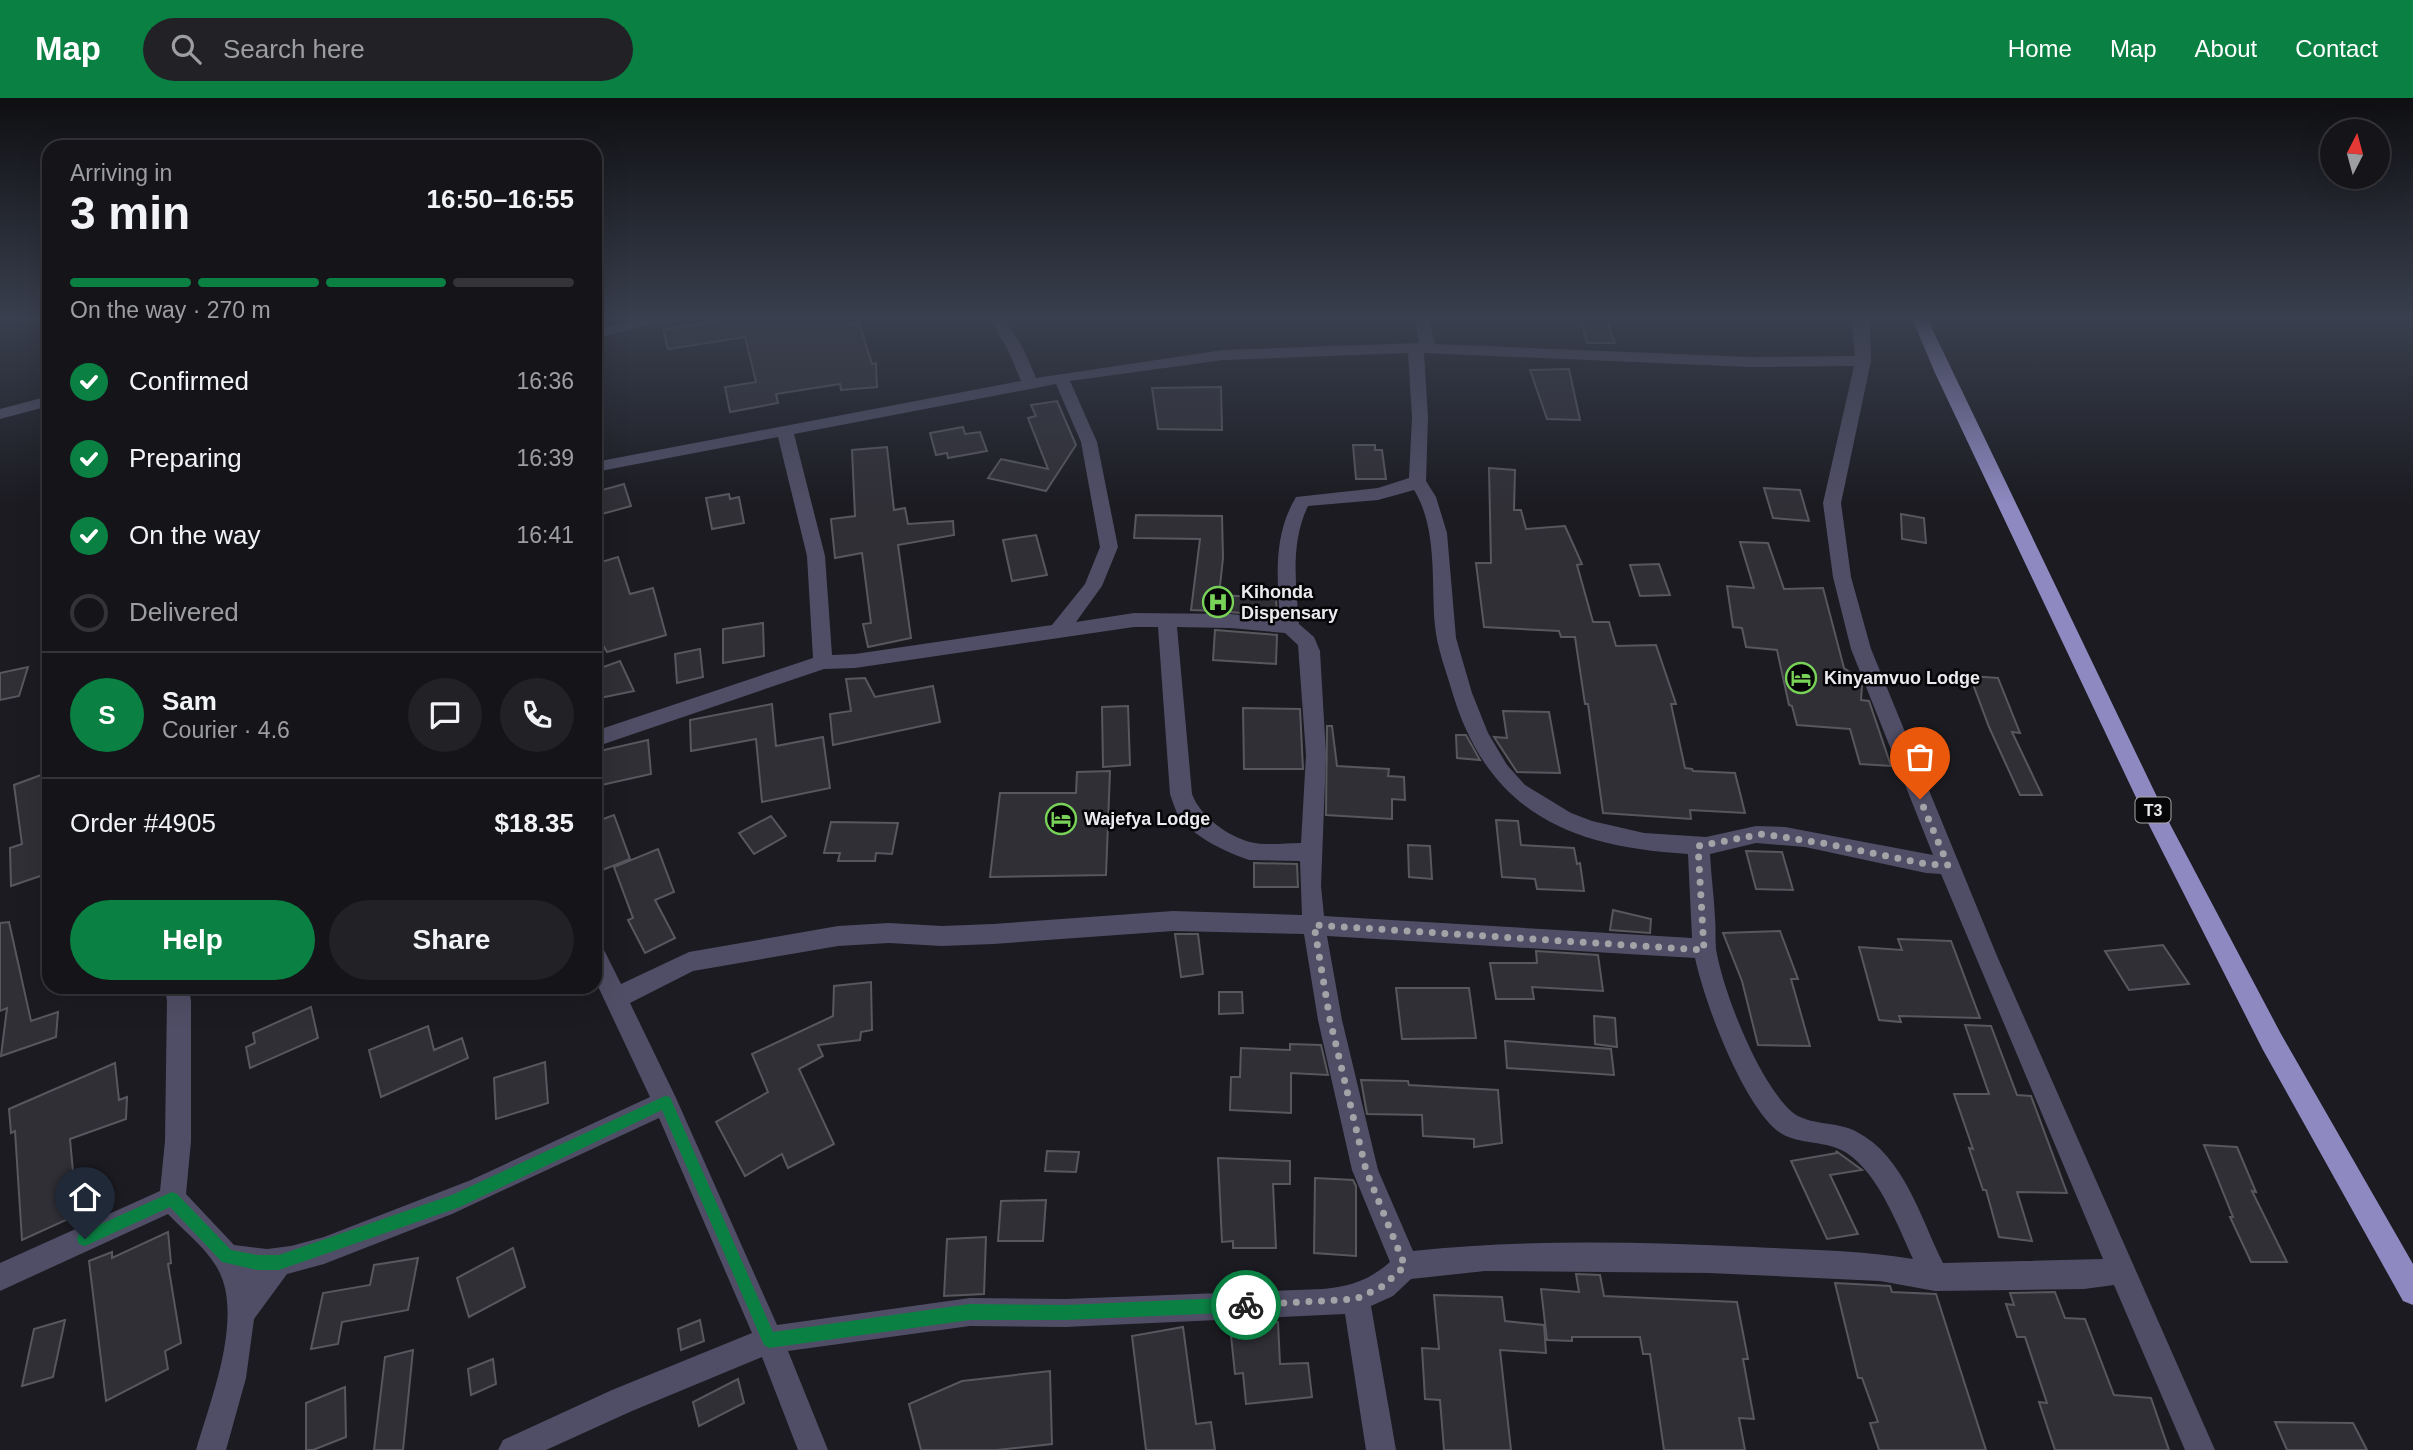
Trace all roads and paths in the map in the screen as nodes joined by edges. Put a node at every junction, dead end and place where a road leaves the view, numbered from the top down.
1 (1028, 379) edge
2 (1055, 379) edge
3 (1060, 379) edge
4 (1421, 379) edge
5 (1859, 379) edge
6 (1946, 379) edge
7 (1030, 384) junction
8 (42, 403) edge
9 (0, 414) edge
10 (785, 430) junction
11 (602, 466) edge
12 (1416, 481) junction
13 (1167, 620) junction
14 (1290, 627) junction
15 (1058, 631) junction
16 (823, 662) junction
17 (602, 737) edge
18 (1698, 846) junction
19 (1312, 852) junction
20 (1948, 865) junction
21 (1314, 925) junction
22 (1704, 950) junction
23 (602, 970) edge
24 (178, 994) edge
25 (615, 999) junction
26 (665, 1102) junction
27 (172, 1199) junction
28 (227, 1257) junction
29 (279, 1263) junction
30 (1405, 1266) junction
31 (2121, 1270) junction
32 (0, 1277) edge
33 (1935, 1277) junction
34 (2413, 1291) edge
35 (1356, 1299) junction
36 (243, 1311) junction
37 (769, 1340) junction
38 (211, 1450) edge
39 (513, 1450) edge
40 (813, 1450) edge
41 (1381, 1450) edge
42 (2200, 1450) edge

1 - 7 street
2 - 7 street
3 - 15 street
4 - 12 street
5 - 20 street
6 - 34 highway, T3
7 - 10 street
8 - 9 street
10 - 11 street
10 - 16 street
12 - 14 street
12 - 18 street
13 - 14 street
13 - 15 street
13 - 19 street
14 - 19 street
15 - 16 street
16 - 17 street
18 - 20 street
18 - 22 street
19 - 21 street
20 - 31 street
21 - 22 street
21 - 25 street
21 - 30 street
22 - 33 street
23 - 25 street
24 - 27 street
25 - 26 street
26 - 29 street
26 - 37 street
27 - 28 street
27 - 32 street
28 - 29 street
28 - 36 street
29 - 36 street
30 - 33 street
30 - 35 street
31 - 33 street
31 - 42 street
35 - 37 street
35 - 41 street
36 - 38 street
37 - 39 street
37 - 40 street

